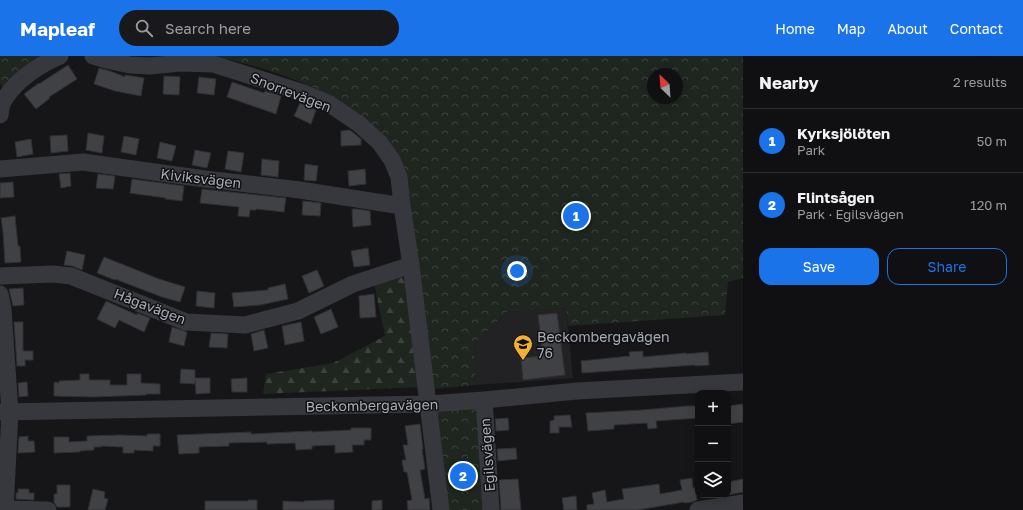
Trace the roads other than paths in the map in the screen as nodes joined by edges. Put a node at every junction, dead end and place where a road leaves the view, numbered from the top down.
1 (60, 56) edge
2 (93, 56) edge
3 (0, 115) edge
4 (0, 169) edge
5 (402, 206) junction
6 (411, 265) junction
7 (0, 276) edge
8 (0, 294) edge
9 (743, 382) edge
10 (484, 400) junction
11 (429, 404) junction
12 (5, 412) edge
13 (743, 503) edge
14 (3, 510) edge
15 (48, 510) edge
16 (441, 510) edge
17 (491, 510) edge
18 (698, 510) edge

1 - 3 street
2 - 5 street, Snorrevägen
4 - 5 street, Kiviksvägen
5 - 6 street, Snorrevägen
6 - 7 street, Hågavägen
6 - 11 street, Snorrevägen
8 - 12 street
9 - 10 street, Beckombergavägen
10 - 11 street, Beckombergavägen
10 - 17 street, Egilsvägen
11 - 12 street, Beckombergavägen
11 - 16 street
12 - 14 street
13 - 18 street
14 - 15 street

